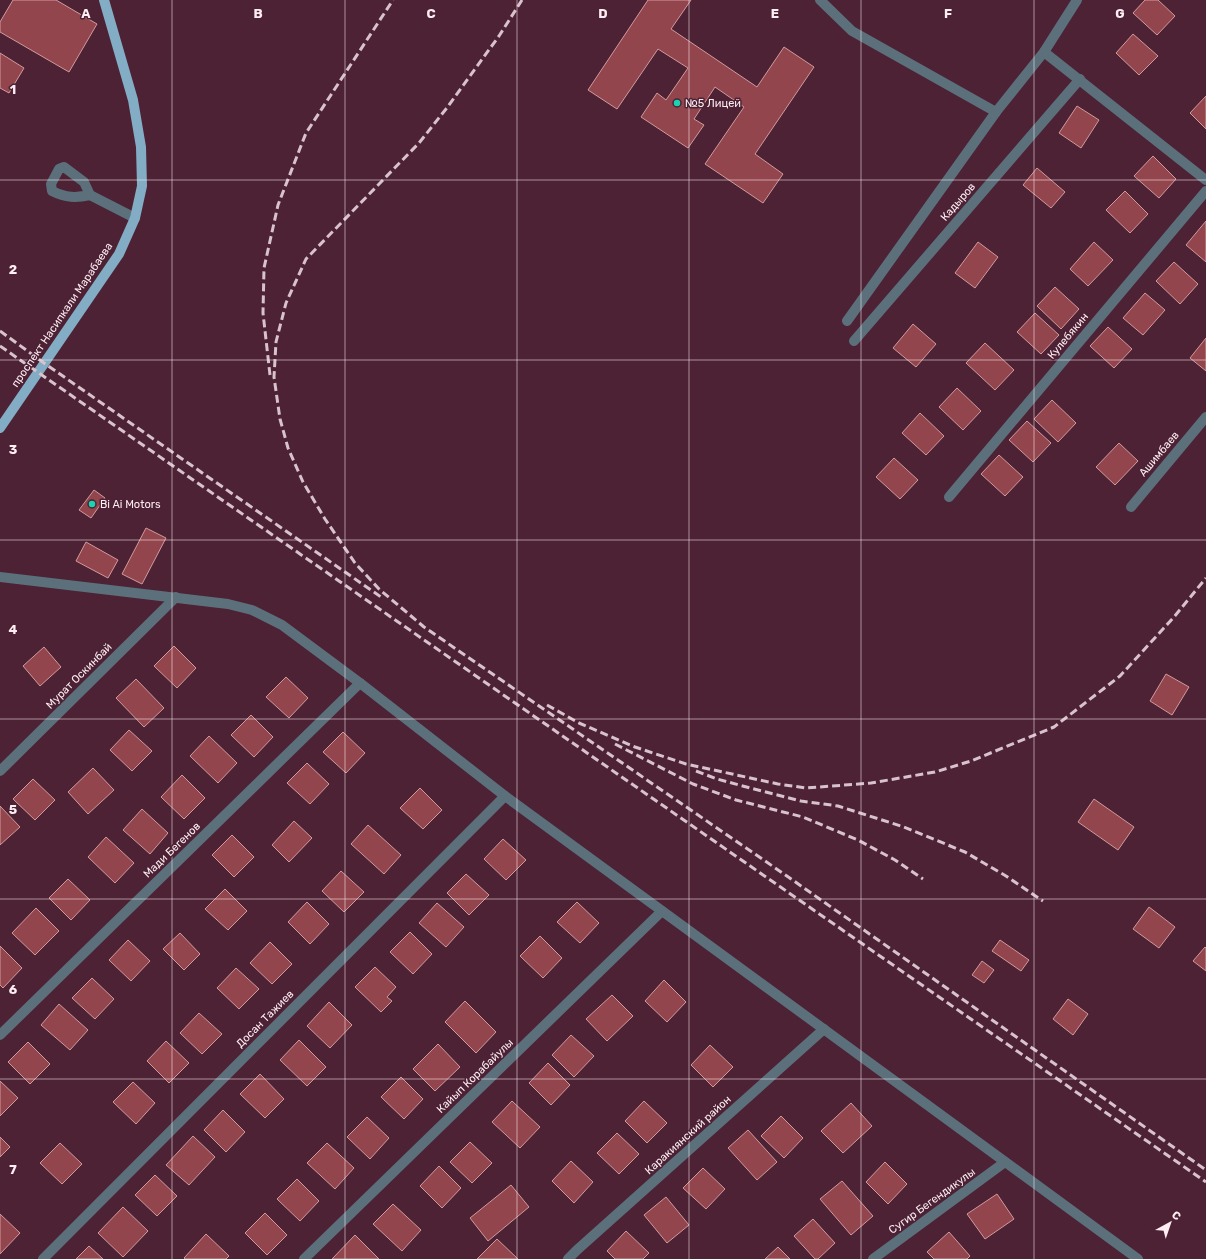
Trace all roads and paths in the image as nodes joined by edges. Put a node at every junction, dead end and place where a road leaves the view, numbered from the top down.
1 (104, 0) edge
2 (820, 0) edge
3 (1077, 0) edge
4 (1044, 52) junction
5 (1080, 79) junction
6 (996, 112) junction
7 (1206, 180) edge
8 (1206, 191) edge
9 (90, 195) dead end
10 (135, 218) junction
11 (847, 321) dead end
12 (854, 341) dead end
13 (1206, 417) edge
14 (0, 428) edge
15 (949, 497) dead end
16 (1131, 507) dead end
17 (0, 577) edge
18 (176, 597) junction
19 (360, 683) junction
20 (0, 771) edge
21 (505, 796) junction
22 (662, 911) junction
23 (824, 1029) junction
24 (0, 1035) edge
25 (1005, 1162) junction
26 (43, 1259) edge
27 (304, 1259) edge
28 (568, 1259) edge
29 (873, 1259) edge
30 (1138, 1259) edge

1 - 10 main road, проспект Насипкали Марабаева
2 - 6 street
3 - 4 street
4 - 5 street
4 - 6 street
5 - 7 street
5 - 12 street, Кадыров
6 - 11 street
8 - 15 street, Кулебякин
9 - 10 street
10 - 14 main road, проспект Насипкали Марабаева
13 - 16 street, Ашимбаев
17 - 18 street
18 - 19 street
18 - 20 street, Мурат Оскинбай
19 - 21 street
19 - 24 street, Мади Бегенов
21 - 22 street
21 - 26 street, Досан Тажиев
22 - 23 street
22 - 27 street, Кайып Корабайулы
23 - 25 street
23 - 28 street, Каракиянский район
25 - 29 street, Сугир Бегендикулы
25 - 30 street

